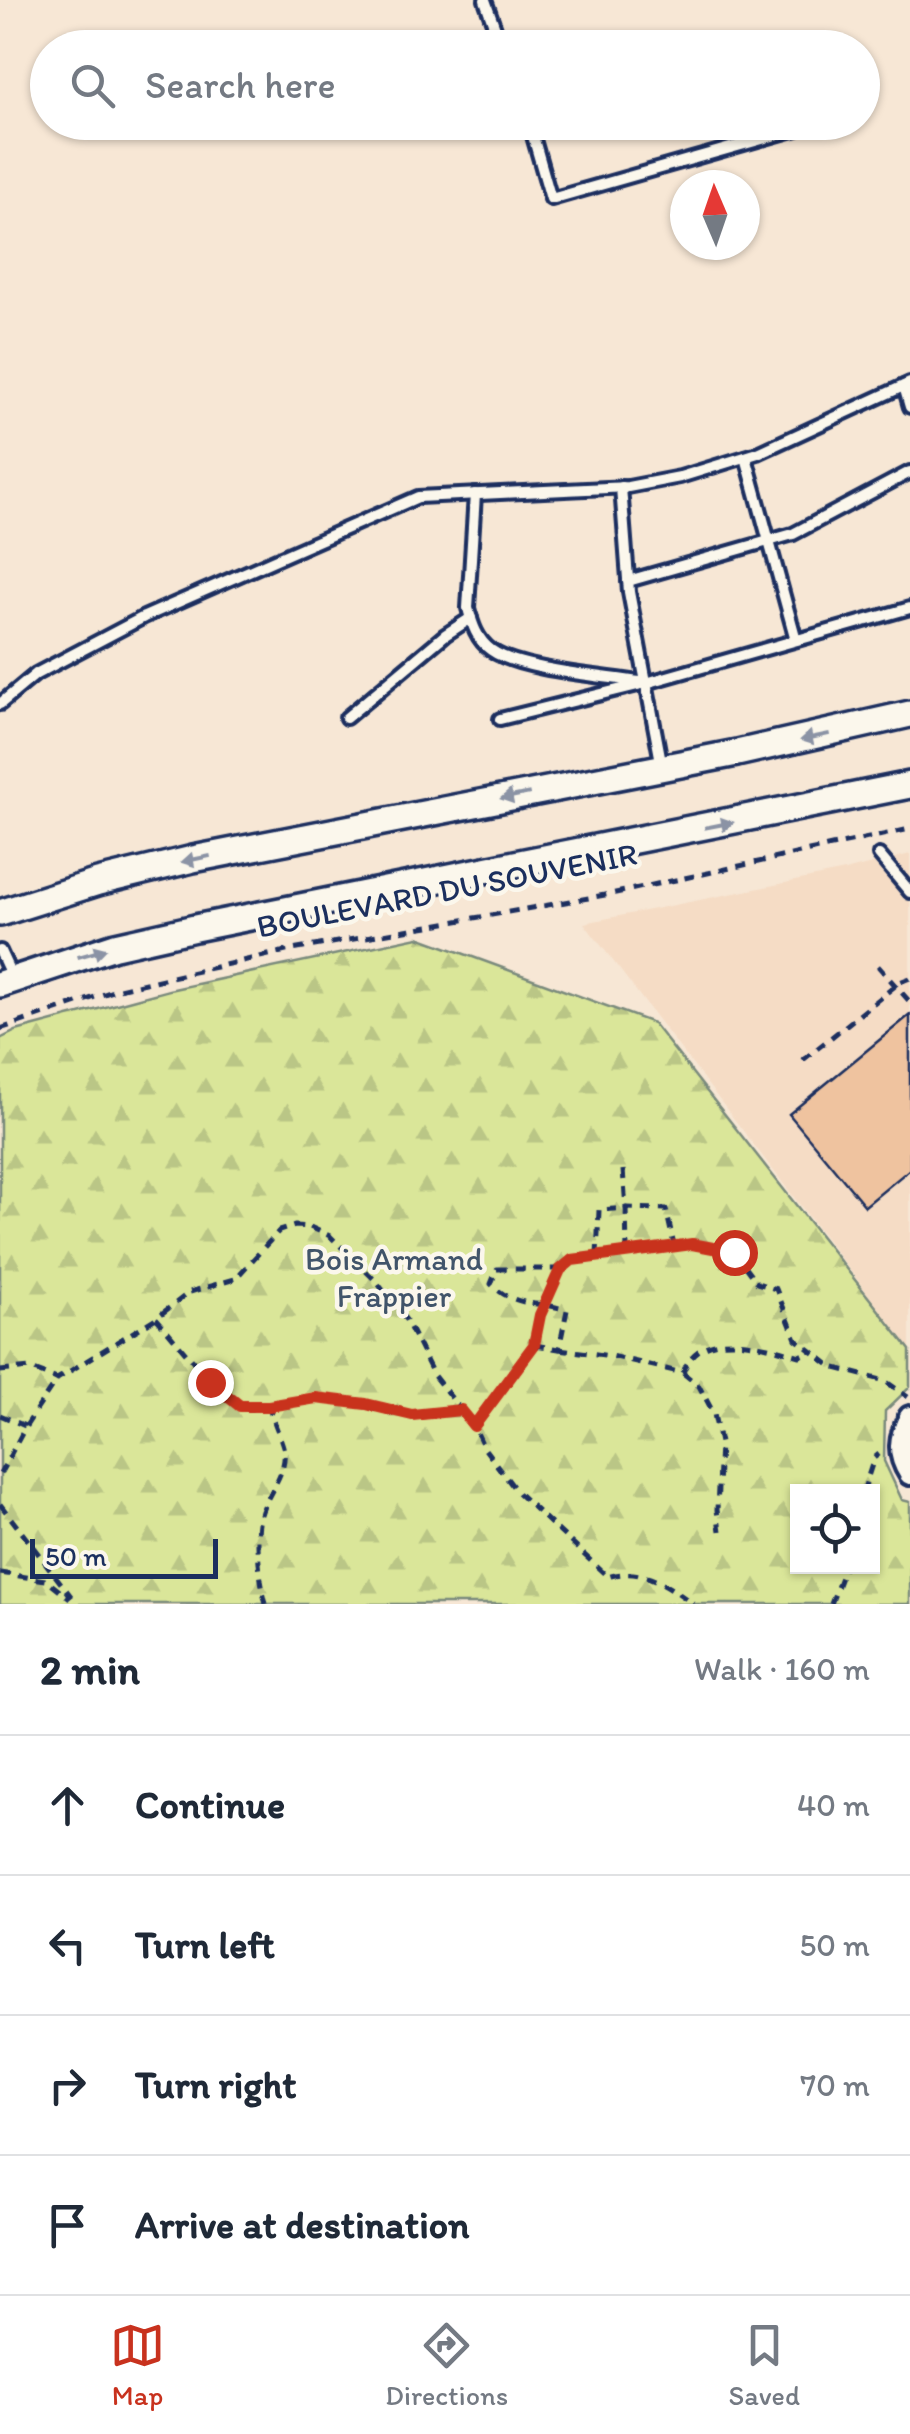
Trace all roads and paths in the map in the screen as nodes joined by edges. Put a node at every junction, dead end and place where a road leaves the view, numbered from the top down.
1 (485, 0) edge
2 (496, 30) edge
3 (533, 140) edge
4 (758, 140) edge
5 (907, 385) edge
6 (910, 408) edge
7 (746, 457) junction
8 (910, 472) edge
9 (621, 487) junction
10 (475, 494) junction
11 (770, 542) junction
12 (628, 580) junction
13 (910, 608) edge
14 (470, 618) junction
15 (796, 640) junction
16 (646, 682) junction
17 (0, 704) edge
18 (910, 714) edge
19 (346, 718) dead end
20 (500, 718) dead end
21 (662, 768) junction
22 (910, 785) edge
23 (910, 829) edge
24 (879, 855) dead end
25 (910, 892) edge
26 (0, 913) edge
27 (0, 950) edge
28 (878, 966) dead end
29 (910, 978) edge
30 (7, 982) edge
31 (895, 985) junction
32 (910, 1002) edge
33 (0, 1029) edge
34 (803, 1060) dead end
35 (623, 1170) dead end
36 (626, 1208) junction
37 (674, 1245) junction
38 (627, 1250) junction
39 (598, 1256) junction
40 (560, 1270) junction
41 (546, 1303) junction
42 (156, 1318) junction
43 (534, 1345) junction
44 (559, 1349) junction
45 (812, 1352) junction
46 (0, 1370) edge
47 (683, 1373) junction
48 (57, 1379) junction
49 (910, 1398) edge
50 (269, 1406) junction
51 (461, 1410) junction
52 (0, 1414) edge
53 (910, 1417) edge
54 (26, 1426) junction
55 (474, 1426) junction
56 (0, 1474) edge
57 (910, 1474) edge
58 (0, 1504) edge
59 (720, 1531) dead end
60 (0, 1573) edge
61 (843, 1574) edge
62 (77, 1604) edge
63 (266, 1604) edge
64 (692, 1604) edge
65 (831, 1604) edge

1 - 2 lane
3 - 4 lane
5 - 6 lane
5 - 7 lane
7 - 9 lane
7 - 11 lane
8 - 11 lane
9 - 10 lane
9 - 12 lane
10 - 14 lane
10 - 17 lane
11 - 12 lane
11 - 15 lane
12 - 16 lane
13 - 15 lane
14 - 16 lane
14 - 19 lane
15 - 16 lane
16 - 20 lane
16 - 21 lane
18 -> 21 street
21 -> 26 street
30 -> 22 street, BOULEVARD DU SOUVENIR
23 - 33 path, BOULEVARD DU SOUVENIR
24 - 25 lane
27 - 30 lane
28 - 31 path
29 - 31 path
31 - 32 path
31 - 34 path
35 - 36 path
36 - 37 path
36 - 38 path
36 - 39 path
37 - 38 path
37 - 45 path
38 - 39 path
39 - 40 path
40 - 41 path
40 - 41 path
41 - 43 path
41 - 44 path
42 - 48 path
42 - 50 path
42 - 51 path
43 - 44 path
43 - 55 path
44 - 47 path
45 - 47 path
45 - 49 path
46 - 48 path
47 - 59 path
48 - 54 path
50 - 51 path
50 - 63 path
51 - 55 path
52 - 54 path
53 - 57 street
54 - 56 path
55 - 64 path
58 - 62 path
60 - 62 path
61 - 65 path

